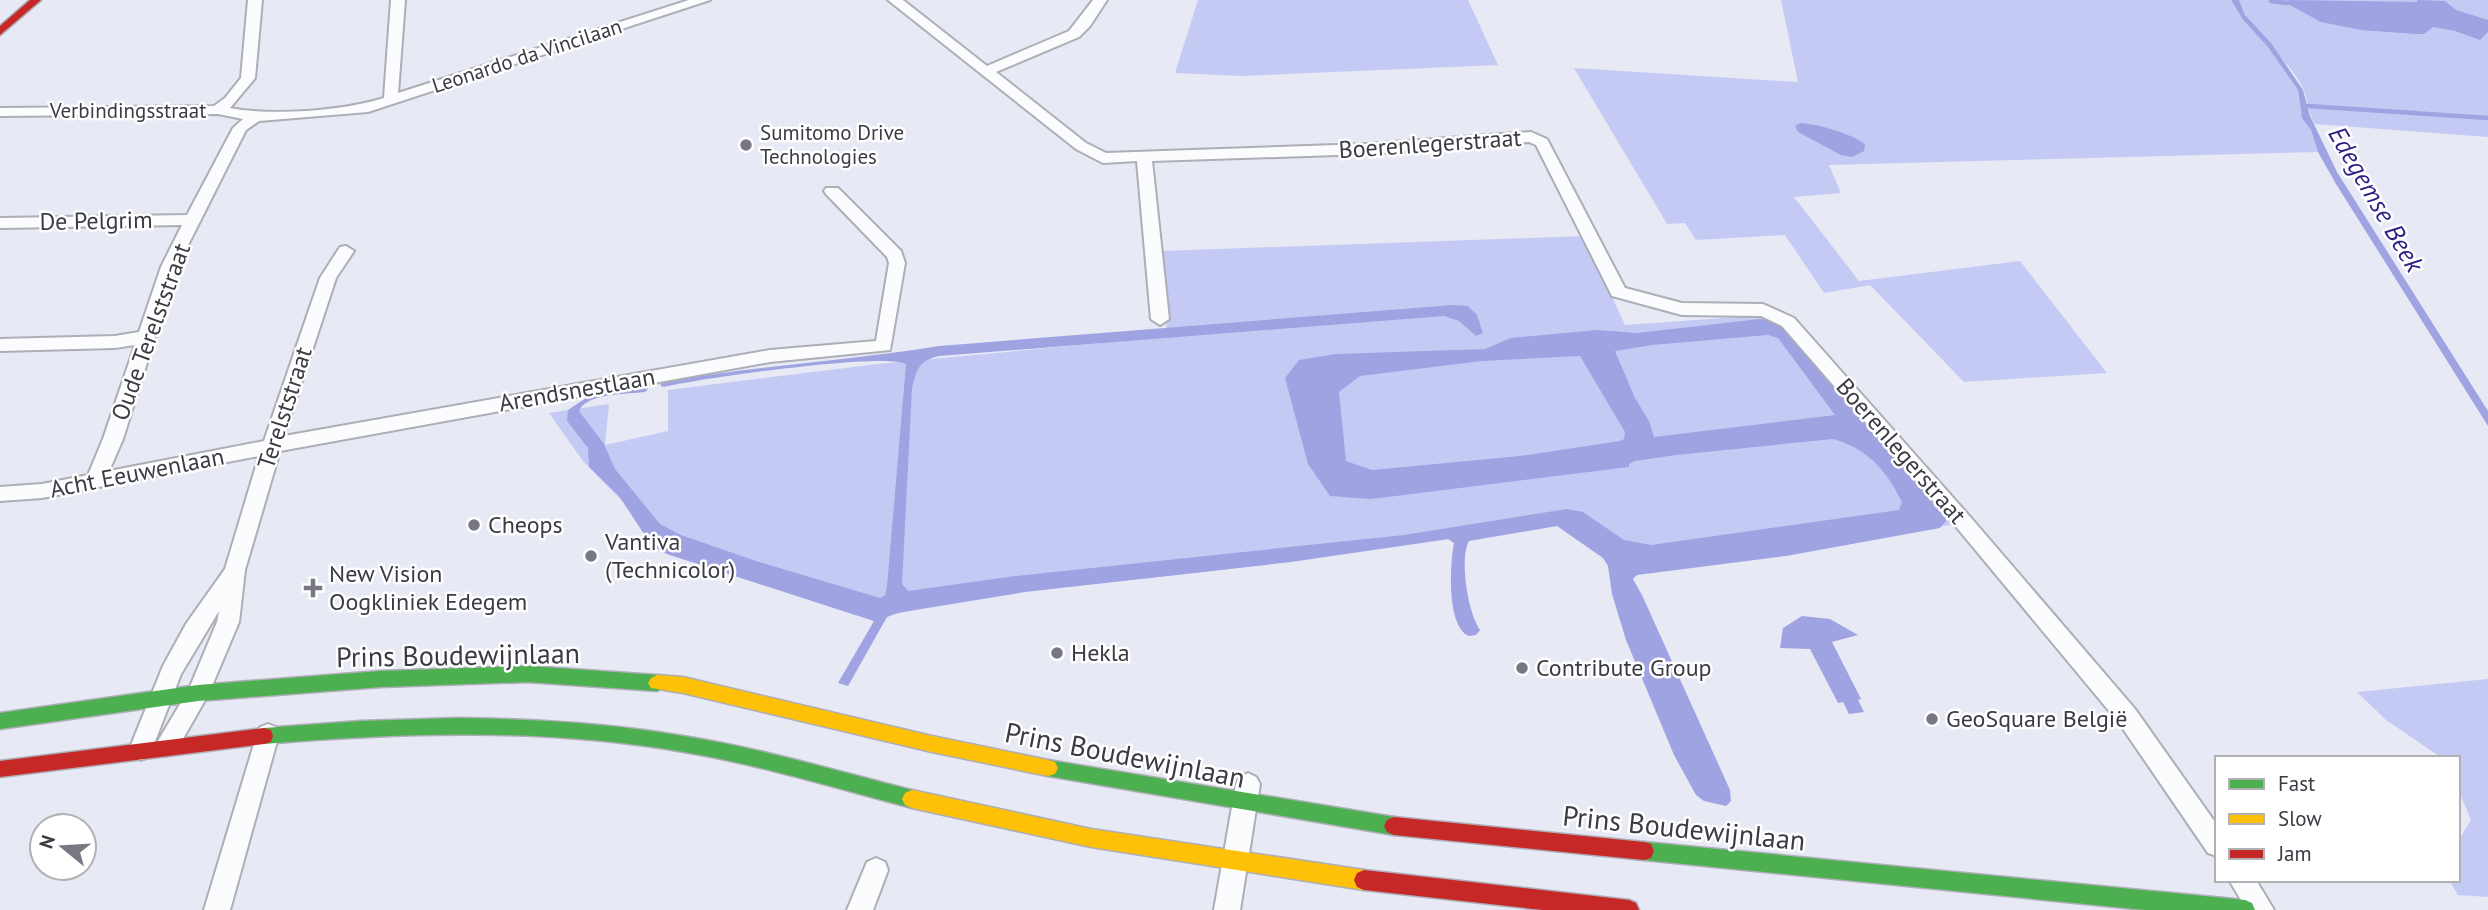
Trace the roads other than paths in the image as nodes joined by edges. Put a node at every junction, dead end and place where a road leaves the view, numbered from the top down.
1 (36, 0) edge
2 (255, 0) edge
3 (398, 0) edge
4 (703, 0) edge
5 (895, 0) edge
6 (1100, 0) edge
7 (0, 32) edge
8 (987, 71) junction
9 (391, 98) junction
10 (218, 110) junction
11 (0, 112) edge
12 (255, 117) junction
13 (1144, 158) junction
14 (832, 191) dead end
15 (193, 220) junction
16 (0, 223) edge
17 (346, 251) dead end
18 (1160, 319) dead end
19 (146, 337) junction
20 (0, 345) edge
21 (272, 445) junction
22 (96, 480) junction
23 (0, 495) edge
24 (235, 570) junction
25 (198, 693) junction
26 (160, 698) junction
27 (0, 721) edge
28 (268, 734) junction
29 (166, 746) junction
30 (141, 750) junction
31 (0, 769) edge
32 (1246, 794) junction
33 (2215, 842) edge
34 (876, 870) dead end
35 (2242, 882) edge
36 (1230, 887) edge
37 (217, 910) edge
38 (860, 910) edge
39 (1629, 910) edge
40 (2245, 910) edge
41 (2260, 910) edge

1 - 7 main road
2 - 10 street
3 - 9 street
4 - 9 street, Leonardo da Vincilaan
5 - 8 street, Boerenlegerstraat
6 - 8 street
8 - 13 street, Boerenlegerstraat
9 - 12 street, Leonardo da Vincilaan
10 - 11 street, Verbindingsstraat
10 - 12 street, Verbindingsstraat
12 - 15 street, Oude Terelststraat
13 - 18 street
13 - 33 street, Boerenlegerstraat
14 - 21 street, Arendsnestlaan
15 - 16 street, De Pelgrim
15 - 19 street, Oude Terelststraat
17 - 21 street, Terelststraat
19 - 20 street
19 - 22 street, Oude Terelststraat
21 - 22 street, Acht Eeuwenlaan
21 - 24 street, Terelststraat
22 - 23 street, Acht Eeuwenlaan
24 - 25 street, Terelststraat
24 - 26 street, Terelststraat
25 - 26 main road, Prins Boudewijnlaan
25 - 29 street, Terelststraat
25 - 32 main road, Prins Boudewijnlaan
26 - 27 main road, Prins Boudewijnlaan
26 - 30 street, Terelststraat
28 - 29 main road
28 - 36 main road
28 - 37 street
29 - 30 main road
30 - 31 main road
32 - 36 street
32 - 40 main road, Prins Boudewijnlaan
34 - 38 street
35 - 41 street
36 - 39 main road

